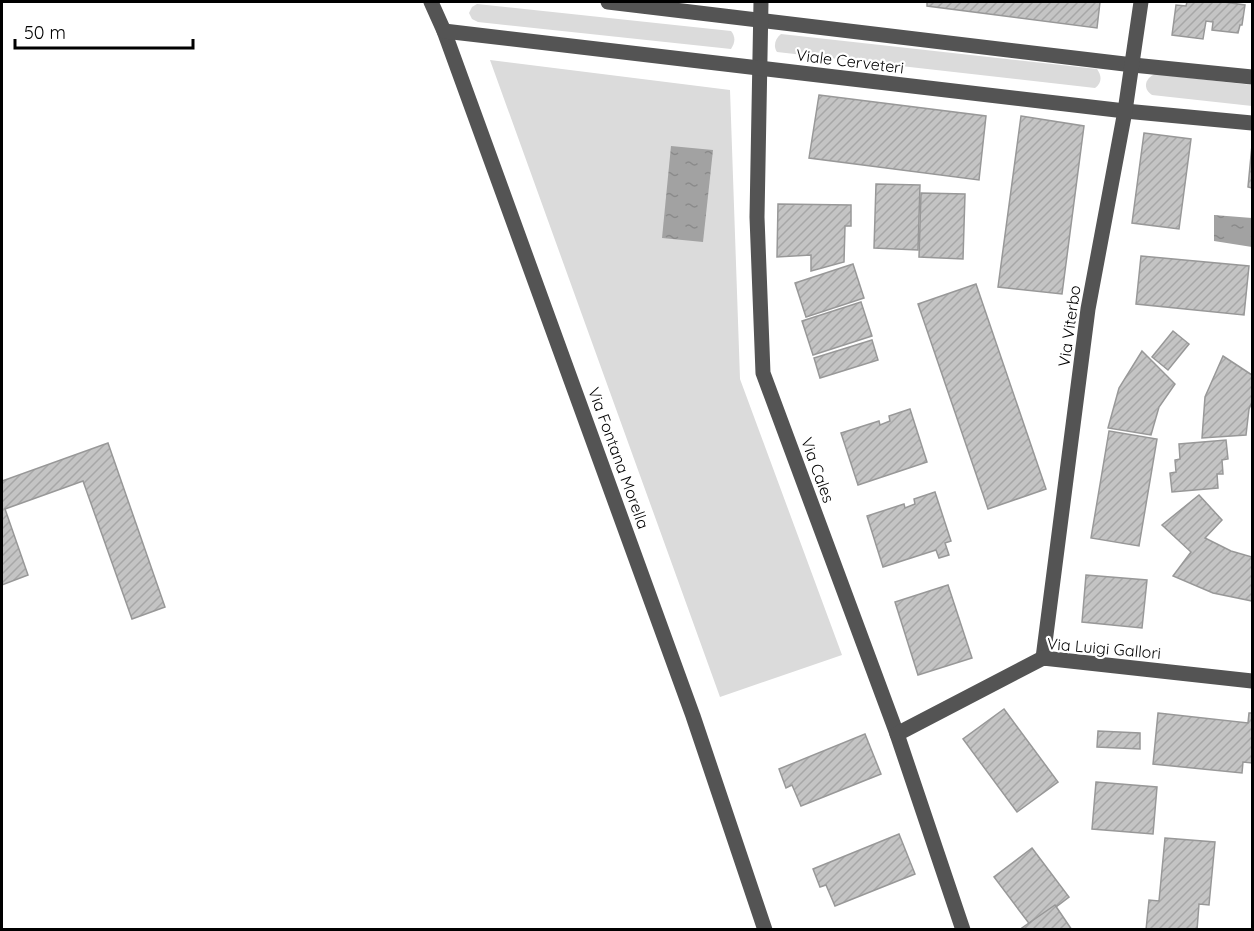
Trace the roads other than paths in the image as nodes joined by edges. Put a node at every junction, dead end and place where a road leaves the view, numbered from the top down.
1 (431, 2) edge
2 (608, 2) edge
3 (761, 2) edge
4 (1141, 2) edge
5 (761, 20) junction
6 (444, 31) junction
7 (1133, 65) junction
8 (761, 68) junction
9 (1252, 77) edge
10 (1125, 111) junction
11 (1252, 123) edge
12 (1043, 657) junction
13 (1252, 681) edge
14 (897, 734) junction
15 (765, 930) edge
16 (963, 930) edge

1 - 6 street, Via Fontana Morella
2 - 5 street, Viale Cerveteri
3 - 5 street, Via Cales
4 - 7 street, Via Viterbo
5 - 7 street, Viale Cerveteri
5 - 8 street, Via Cales
6 - 8 street, Viale Cerveteri
6 - 15 street, Via Fontana Morella
7 - 9 street, Viale Cerveteri
7 - 10 street, Via Viterbo
8 - 10 street, Viale Cerveteri
8 - 14 street, Via Cales
10 - 11 street, Viale Cerveteri
10 - 12 street, Via Viterbo
12 - 13 street, Via Luigi Gallori
12 - 14 street, Via Luigi Gallori
14 - 16 street, Via Cales

